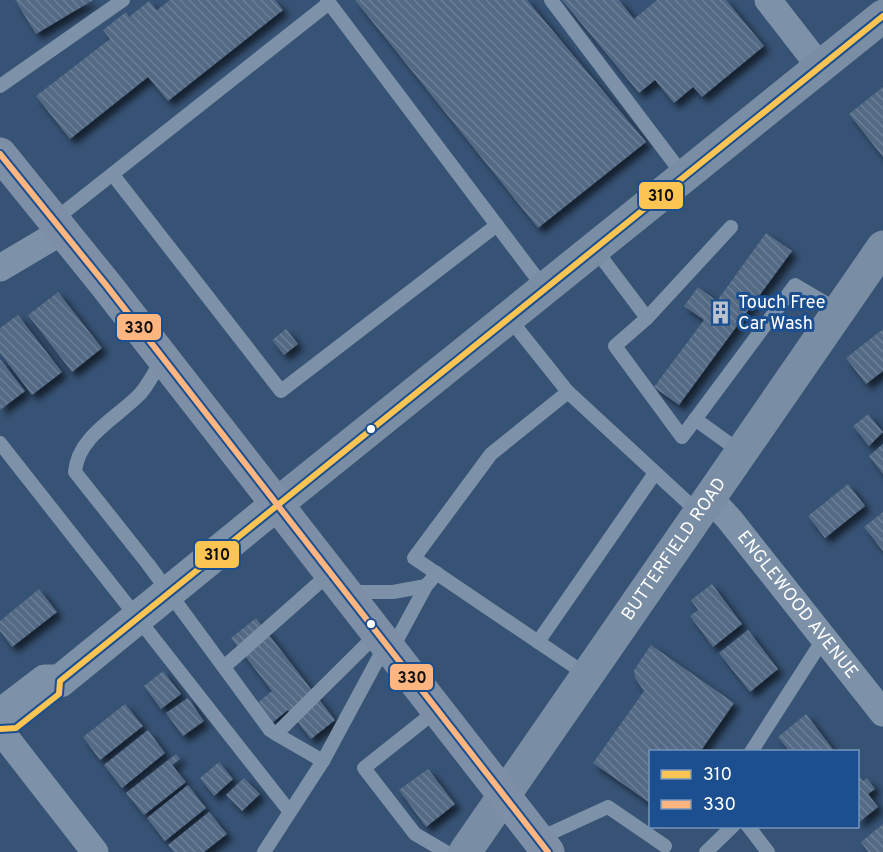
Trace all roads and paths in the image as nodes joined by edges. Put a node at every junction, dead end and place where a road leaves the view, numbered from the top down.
1 (123, 0) edge
2 (551, 0) edge
3 (768, 0) edge
4 (328, 2) edge
5 (883, 16) edge
6 (820, 67) junction
7 (0, 86) edge
8 (0, 154) edge
9 (113, 175) junction
10 (684, 176) junction
11 (497, 225) junction
12 (57, 226) junction
13 (731, 227) dead end
14 (883, 247) edge
15 (594, 249) junction
16 (0, 268) edge
17 (545, 289) junction
18 (838, 311) junction
19 (509, 317) junction
20 (647, 318) junction
21 (163, 358) junction
22 (568, 392) junction
23 (695, 419) junction
24 (0, 443) edge
25 (742, 453) junction
26 (656, 473) junction
27 (277, 504) junction
28 (705, 506) junction
29 (436, 573) junction
30 (339, 582) junction
31 (426, 586) junction
32 (169, 592) junction
33 (136, 619) junction
34 (824, 638) junction
35 (538, 642) junction
36 (385, 643) junction
37 (224, 666) junction
38 (587, 675) junction
39 (437, 710) junction
40 (883, 713) edge
41 (0, 729) edge
42 (276, 734) junction
43 (752, 750) edge
44 (323, 761) junction
45 (504, 795) junction
46 (290, 812) junction
47 (731, 828) edge
48 (750, 828) edge
49 (543, 845) edge
50 (665, 846) dead end
51 (95, 852) edge
52 (264, 852) edge
53 (446, 852) edge
54 (465, 852) edge
55 (706, 852) edge
56 (768, 852) edge

1 - 7 lane
2 - 10 lane
3 - 6 street
4 - 9 lane
4 - 11 lane
5 - 6 main road
6 - 10 main road
8 - 12 main road
9 - 11 lane
9 - 12 lane
10 - 15 main road
11 - 17 lane
12 - 16 street
12 - 21 main road
13 - 20 lane
14 - 18 main road, BUTTERFIELD ROAD
15 - 17 main road
15 - 20 lane
17 - 19 main road
18 - 23 lane
18 - 25 main road, BUTTERFIELD ROAD
19 - 22 lane
19 - 27 main road
20 - 23 lane
21 - 27 main road
21 - 32 lane
22 - 26 lane
22 - 29 lane
23 - 25 lane
24 - 33 lane
25 - 28 main road, BUTTERFIELD ROAD
26 - 28 lane
26 - 35 lane
27 - 30 main road
27 - 32 street
28 - 34 street, ENGLEWOOD AVENUE
28 - 38 main road, BUTTERFIELD ROAD
29 - 31 lane
29 - 35 lane
30 - 31 lane
30 - 36 main road
30 - 37 lane
31 - 36 lane
32 - 33 street
32 - 37 lane
33 - 41 street
33 - 46 lane
34 - 40 street, ENGLEWOOD AVENUE
34 - 43 lane
35 - 38 lane
36 - 39 main road
36 - 42 lane
36 - 44 lane
37 - 42 lane
38 - 45 main road, BUTTERFIELD ROAD
39 - 45 main road
39 - 53 lane
41 - 51 street
42 - 44 lane
44 - 46 lane
45 - 49 main road
45 - 54 main road, BUTTERFIELD ROAD
46 - 52 lane
47 - 55 lane
48 - 56 lane
49 - 50 lane

